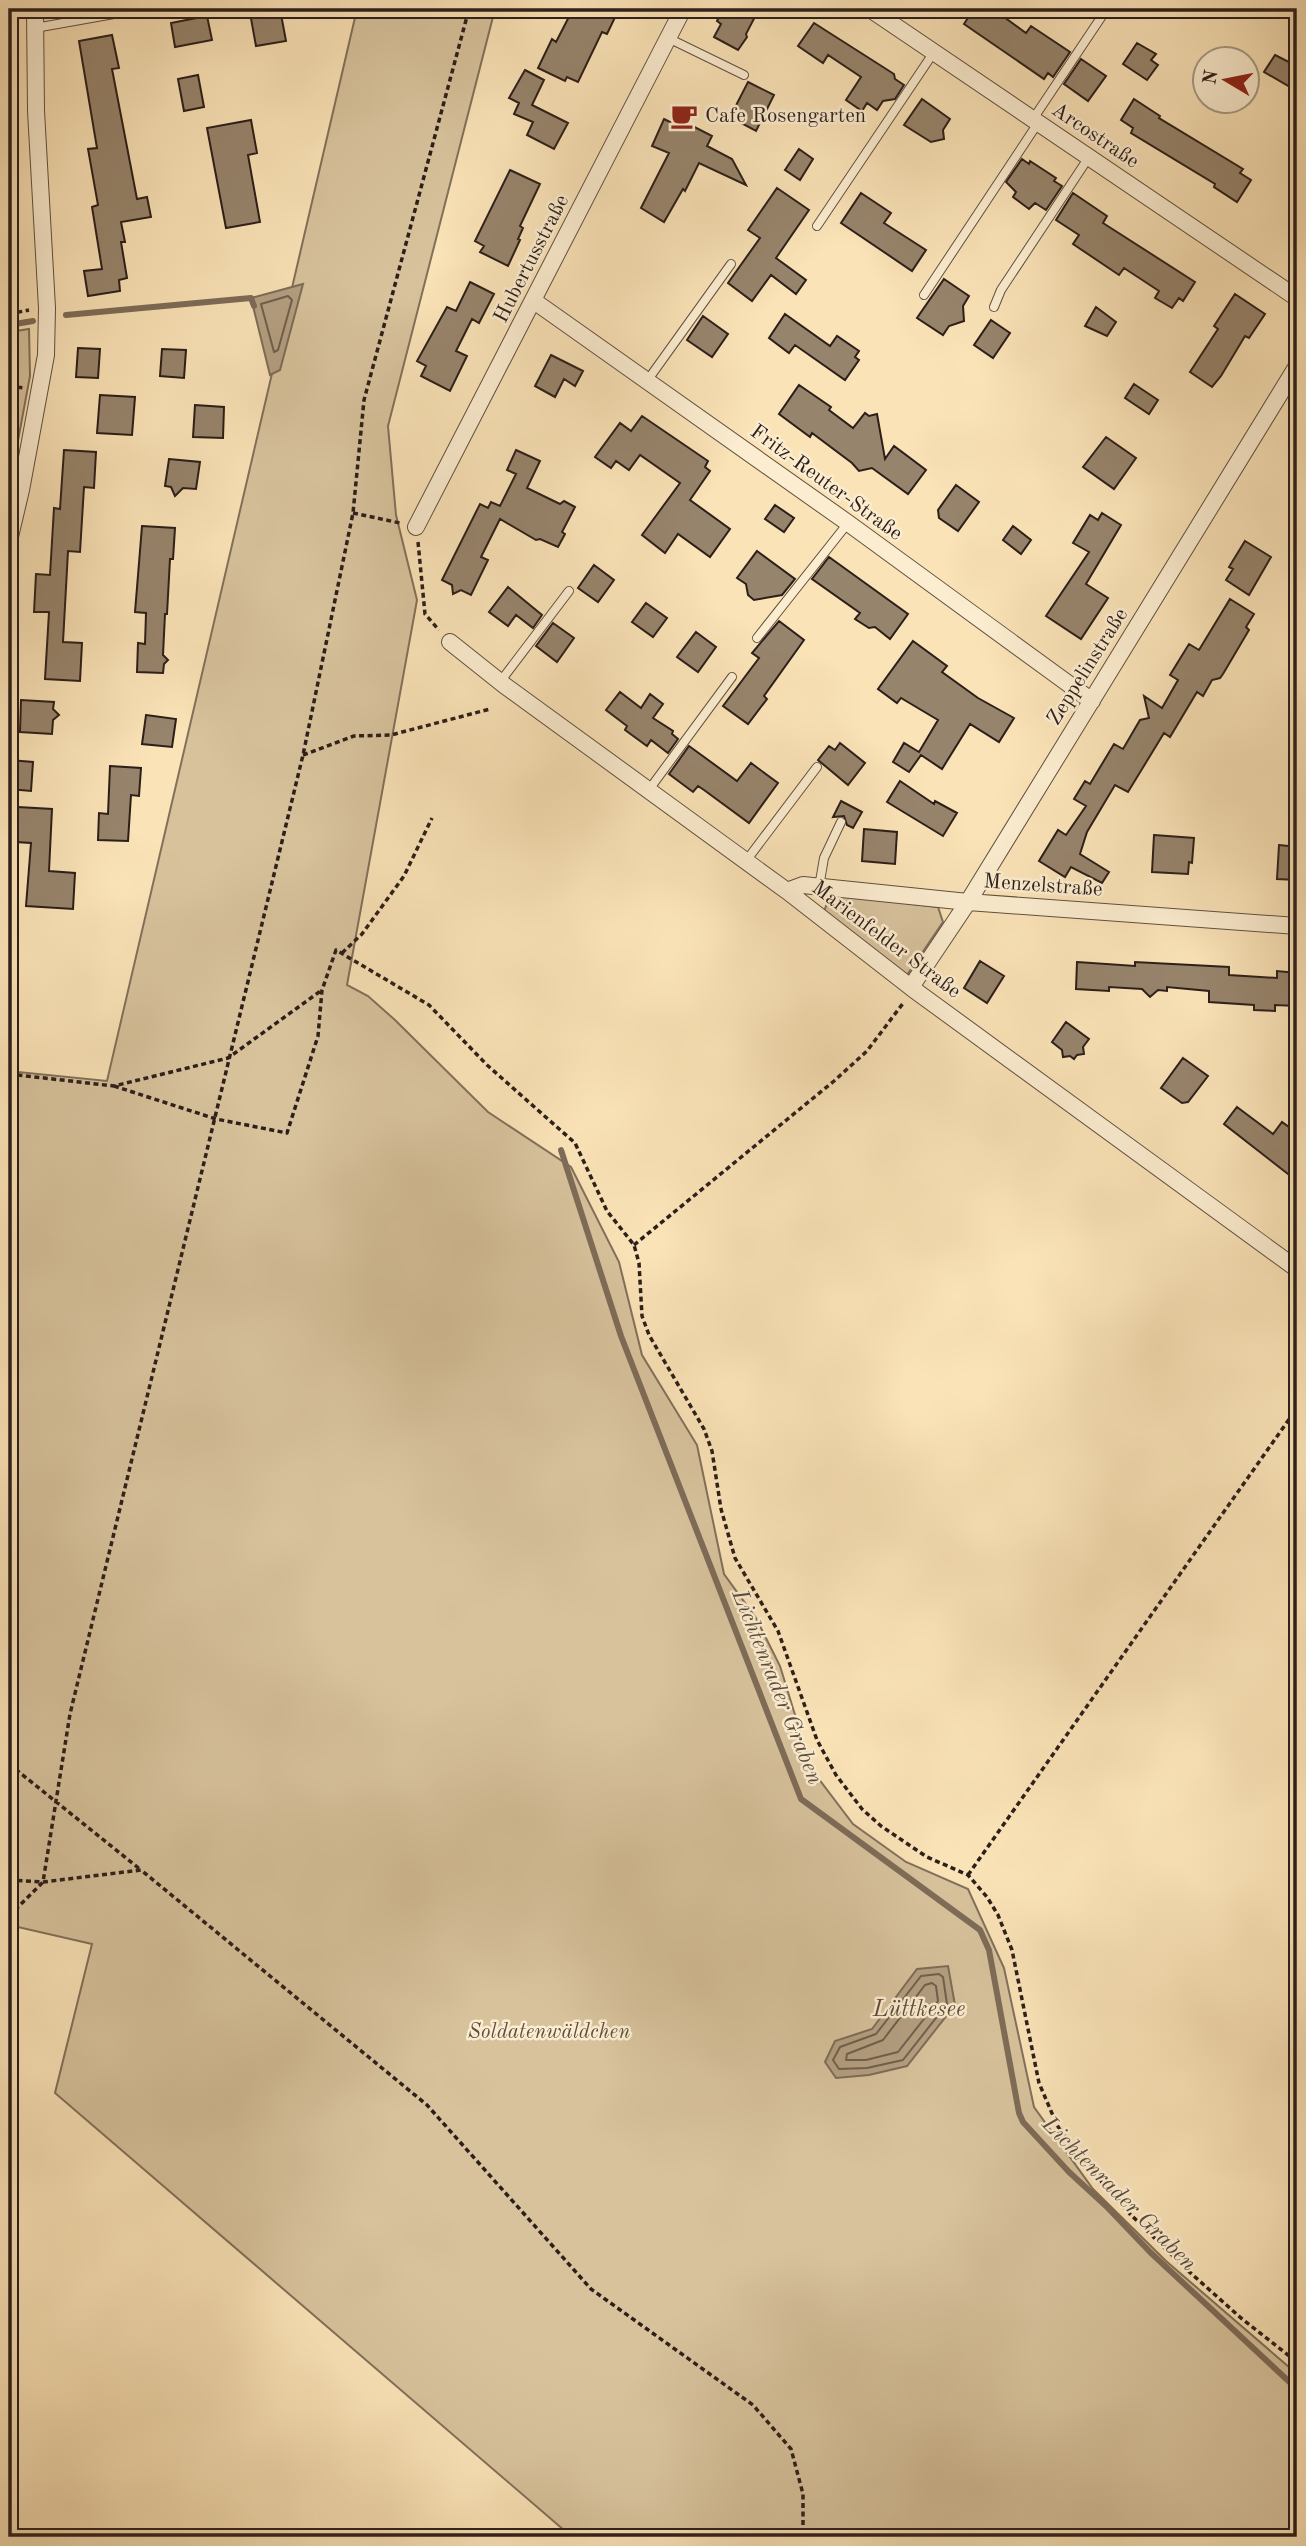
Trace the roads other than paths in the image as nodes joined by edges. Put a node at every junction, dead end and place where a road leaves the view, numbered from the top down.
1 (35, 9) edge
2 (142, 9) edge
3 (683, 9) edge
4 (870, 9) edge
5 (1106, 10) edge
6 (35, 28) junction
7 (668, 38) junction
8 (934, 52) junction
9 (744, 75) dead end
10 (1036, 121) junction
11 (1088, 157) junction
12 (817, 226) dead end
13 (731, 264) dead end
14 (924, 295) dead end
15 (1297, 298) edge
16 (534, 301) junction
17 (994, 307) dead end
18 (1297, 366) edge
19 (647, 381) junction
20 (848, 523) junction
21 (416, 527) road end
22 (9, 541) edge
23 (569, 591) dead end
24 (757, 638) dead end
25 (450, 642) road end
26 (732, 677) dead end
27 (500, 682) junction
28 (1092, 701) junction
29 (817, 767) dead end
30 (648, 790) junction
31 (841, 822) dead end
32 (746, 861) junction
33 (819, 887) junction
34 (787, 891) junction
35 (968, 902) junction
36 (1297, 926) edge
37 (912, 988) junction
38 (1297, 1269) edge

1 - 6 street
2 - 6 lane
3 - 7 street, Hubertusstraße
4 - 8 street, Arcostraße
5 - 10 lane
6 - 22 street
7 - 9 lane
7 - 16 street, Hubertusstraße
8 - 10 street, Arcostraße
8 - 12 lane
10 - 11 street, Arcostraße
10 - 14 lane
11 - 15 street, Arcostraße
11 - 17 lane
13 - 19 lane
16 - 19 street, Fritz-Reuter-Straße
16 - 21 street, Hubertusstraße
18 - 28 street, Zeppelinstraße
19 - 20 street, Fritz-Reuter-Straße
20 - 24 lane
20 - 28 street, Fritz-Reuter-Straße
23 - 27 lane
25 - 27 street, Marienfelder Straße
26 - 30 lane
27 - 30 street, Marienfelder Straße
28 - 35 street, Zeppelinstraße
29 - 32 lane
30 - 32 street, Marienfelder Straße
31 - 33 lane
32 - 34 street, Marienfelder Straße
33 - 34 street, Menzelstraße
33 - 35 street, Menzelstraße
34 - 37 street, Marienfelder Straße
35 - 36 street, Menzelstraße
35 - 37 street, Zeppelinstraße
37 - 38 street, Marienfelder Straße

